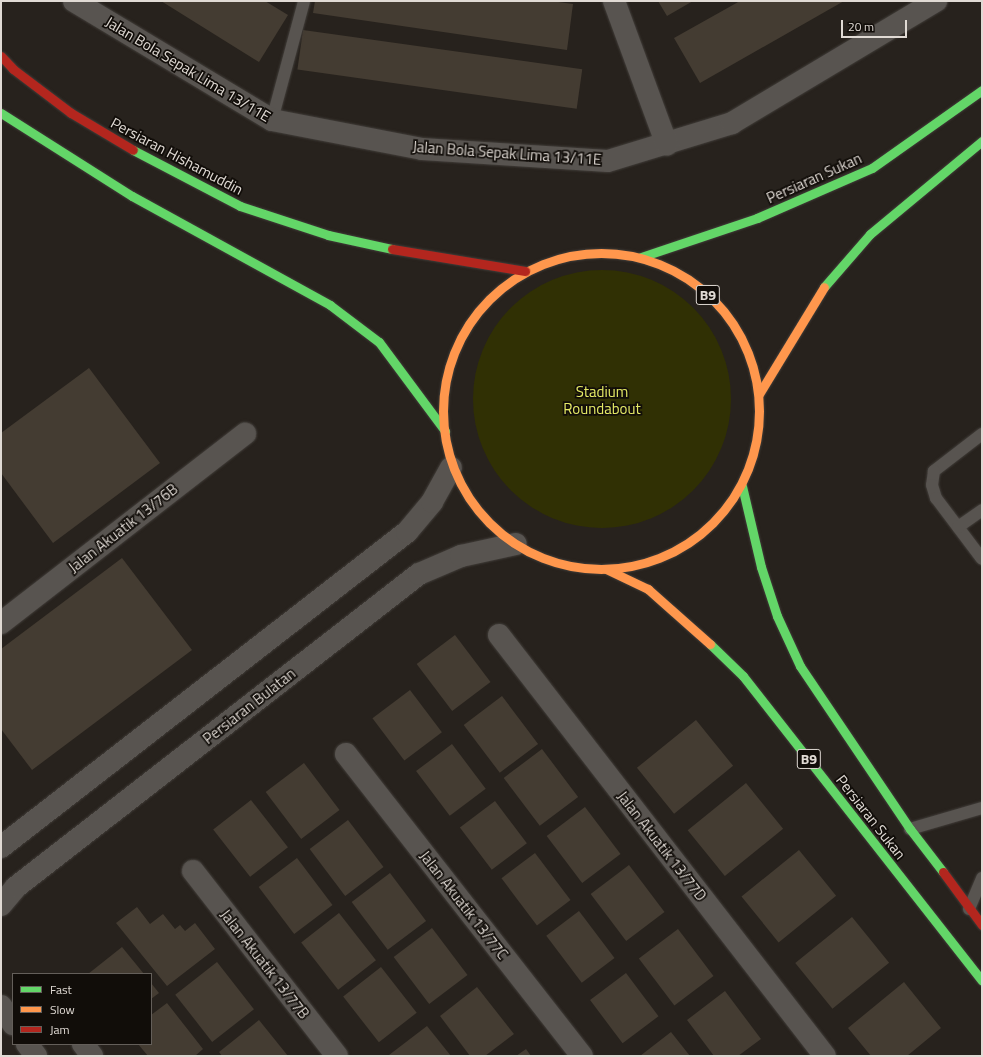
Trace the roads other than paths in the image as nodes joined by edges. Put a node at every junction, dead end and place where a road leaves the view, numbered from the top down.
1 (74, 1) edge
2 (304, 1) edge
3 (614, 1) edge
4 (936, 1) edge
5 (1, 56) edge
6 (982, 90) edge
7 (1, 113) edge
8 (272, 120) junction
9 (982, 141) edge
10 (667, 145) junction
11 (641, 257) junction
12 (526, 271) junction
13 (759, 394) junction
14 (445, 431) junction
15 (245, 434) dead end
16 (982, 434) edge
17 (451, 468) junction
18 (742, 486) junction
19 (982, 510) edge
20 (958, 527) junction
21 (516, 544) junction
22 (982, 559) edge
23 (606, 569) junction
24 (1, 623) edge
25 (499, 635) dead end
26 (346, 754) dead end
27 (982, 808) edge
28 (910, 829) junction
29 (1, 847) edge
30 (193, 871) dead end
31 (982, 878) edge
32 (1, 905) edge
33 (970, 909) junction
34 (982, 925) edge
35 (982, 981) edge
36 (1, 1006) edge
37 (12, 1022) edge
38 (28, 1045) edge
39 (84, 1045) edge
40 (36, 1056) edge
41 (92, 1056) edge
42 (337, 1056) edge
43 (582, 1056) edge
44 (825, 1056) edge

1 - 8 street, Jalan Bola Sepak Lima 13/11E
2 - 8 lane
3 - 10 street
4 - 10 street, Jalan Bola Sepak Lima 13/11E
5 - 12 main road, Persiaran Hishamuddin
6 - 11 main road, Persiaran Sukan / B9
7 - 14 main road
8 - 10 street, Jalan Bola Sepak Lima 13/11E
9 - 13 main road
11 - 12 main road, B9
11 - 13 main road, B9
12 - 14 main road, B9
13 - 18 main road, B9
14 - 17 main road, B9
15 - 24 street, Jalan Akuatik 13/76B
16 - 20 lane
17 - 21 main road, B9
17 - 29 street
18 - 23 main road, B9
18 - 28 main road, Persiaran Sukan
19 - 20 lane
20 - 22 lane
21 - 23 main road, B9
21 - 32 street, Persiaran Bulatan
23 - 35 main road, Persiaran Sukan / B9
25 - 44 street, Jalan Akuatik 13/77D
26 - 43 street, Jalan Akuatik 13/77C
27 - 28 lane
28 - 33 main road, Persiaran Sukan
30 - 42 street, Jalan Akuatik 13/77B
31 - 33 lane
33 - 34 main road, Persiaran Sukan
36 - 37 street
38 - 40 street
39 - 41 street

